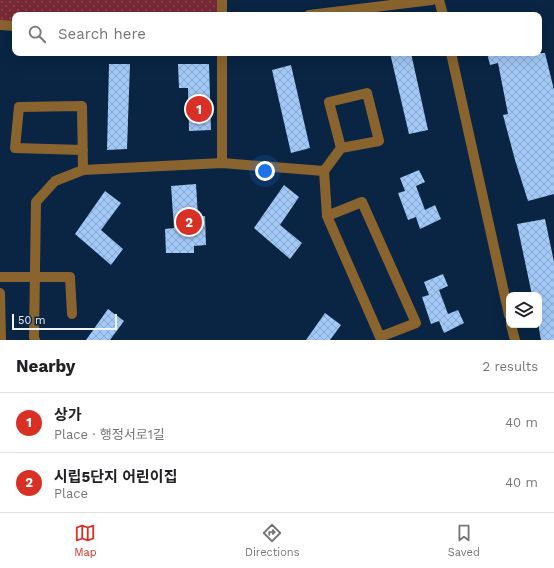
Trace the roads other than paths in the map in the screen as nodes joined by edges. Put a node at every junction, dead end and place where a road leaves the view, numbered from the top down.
1 (222, 0) edge
2 (432, 0) edge
3 (439, 0) edge
4 (222, 12) edge
5 (334, 12) edge
6 (442, 12) edge
7 (0, 26) edge
8 (12, 26) edge
9 (222, 56) edge
10 (452, 56) edge
11 (341, 148) junction
12 (83, 150) junction
13 (222, 163) junction
14 (83, 170) junction
15 (324, 172) junction
16 (327, 216) junction
17 (0, 277) edge
18 (35, 278) junction
19 (0, 293) edge
20 (506, 301) edge
21 (72, 314) dead end
22 (512, 328) edge
23 (1, 340) edge
24 (35, 340) edge
25 (515, 340) edge

1 - 4 street
2 - 5 street
3 - 6 street
7 - 8 street
9 - 13 street
10 - 20 street
11 - 11 street
11 - 15 street
12 - 12 street
12 - 14 street
13 - 14 street
13 - 15 street
14 - 18 street
15 - 16 street
16 - 16 street
17 - 18 street
18 - 21 street
18 - 24 street
19 - 23 street
22 - 25 street

